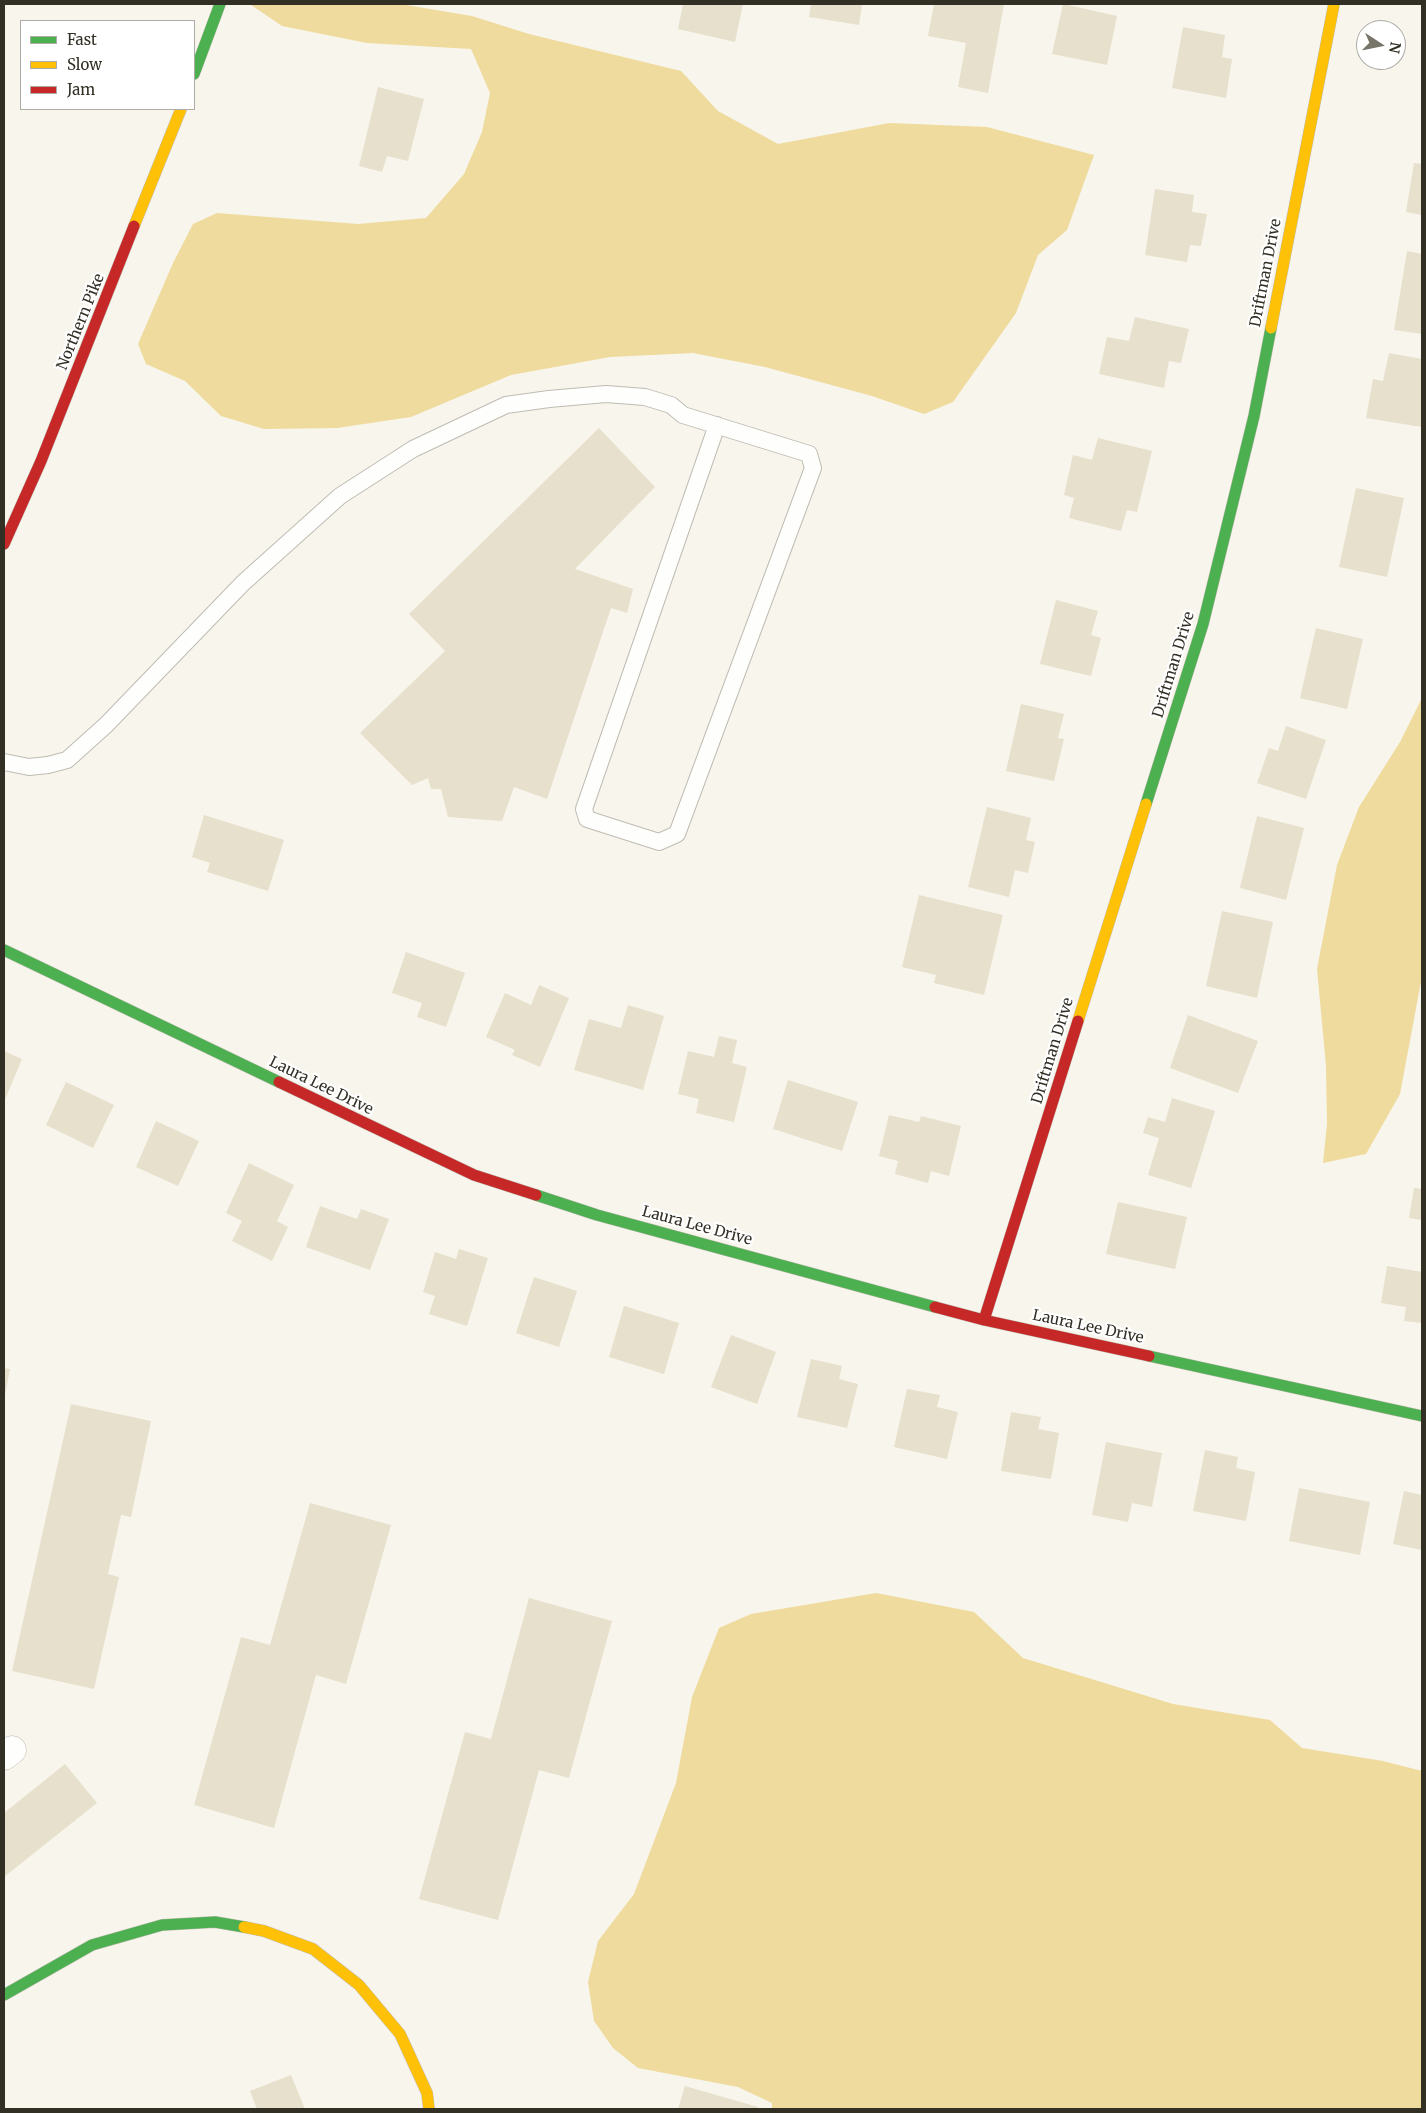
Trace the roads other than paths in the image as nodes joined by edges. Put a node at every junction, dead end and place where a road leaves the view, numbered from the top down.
1 (220, 4) edge
2 (1334, 4) edge
3 (195, 71) edge
4 (181, 110) edge
5 (717, 425) junction
6 (4, 544) edge
7 (4, 762) edge
8 (4, 950) edge
9 (984, 1320) junction
10 (1422, 1416) edge
11 (4, 1995) edge
12 (429, 2109) edge

1 - 3 street
2 - 9 street, Driftman Drive
4 - 6 street, Northern Pike
5 - 5 lane
5 - 7 lane
8 - 9 street, Laura Lee Drive
9 - 10 street, Laura Lee Drive
11 - 12 street

